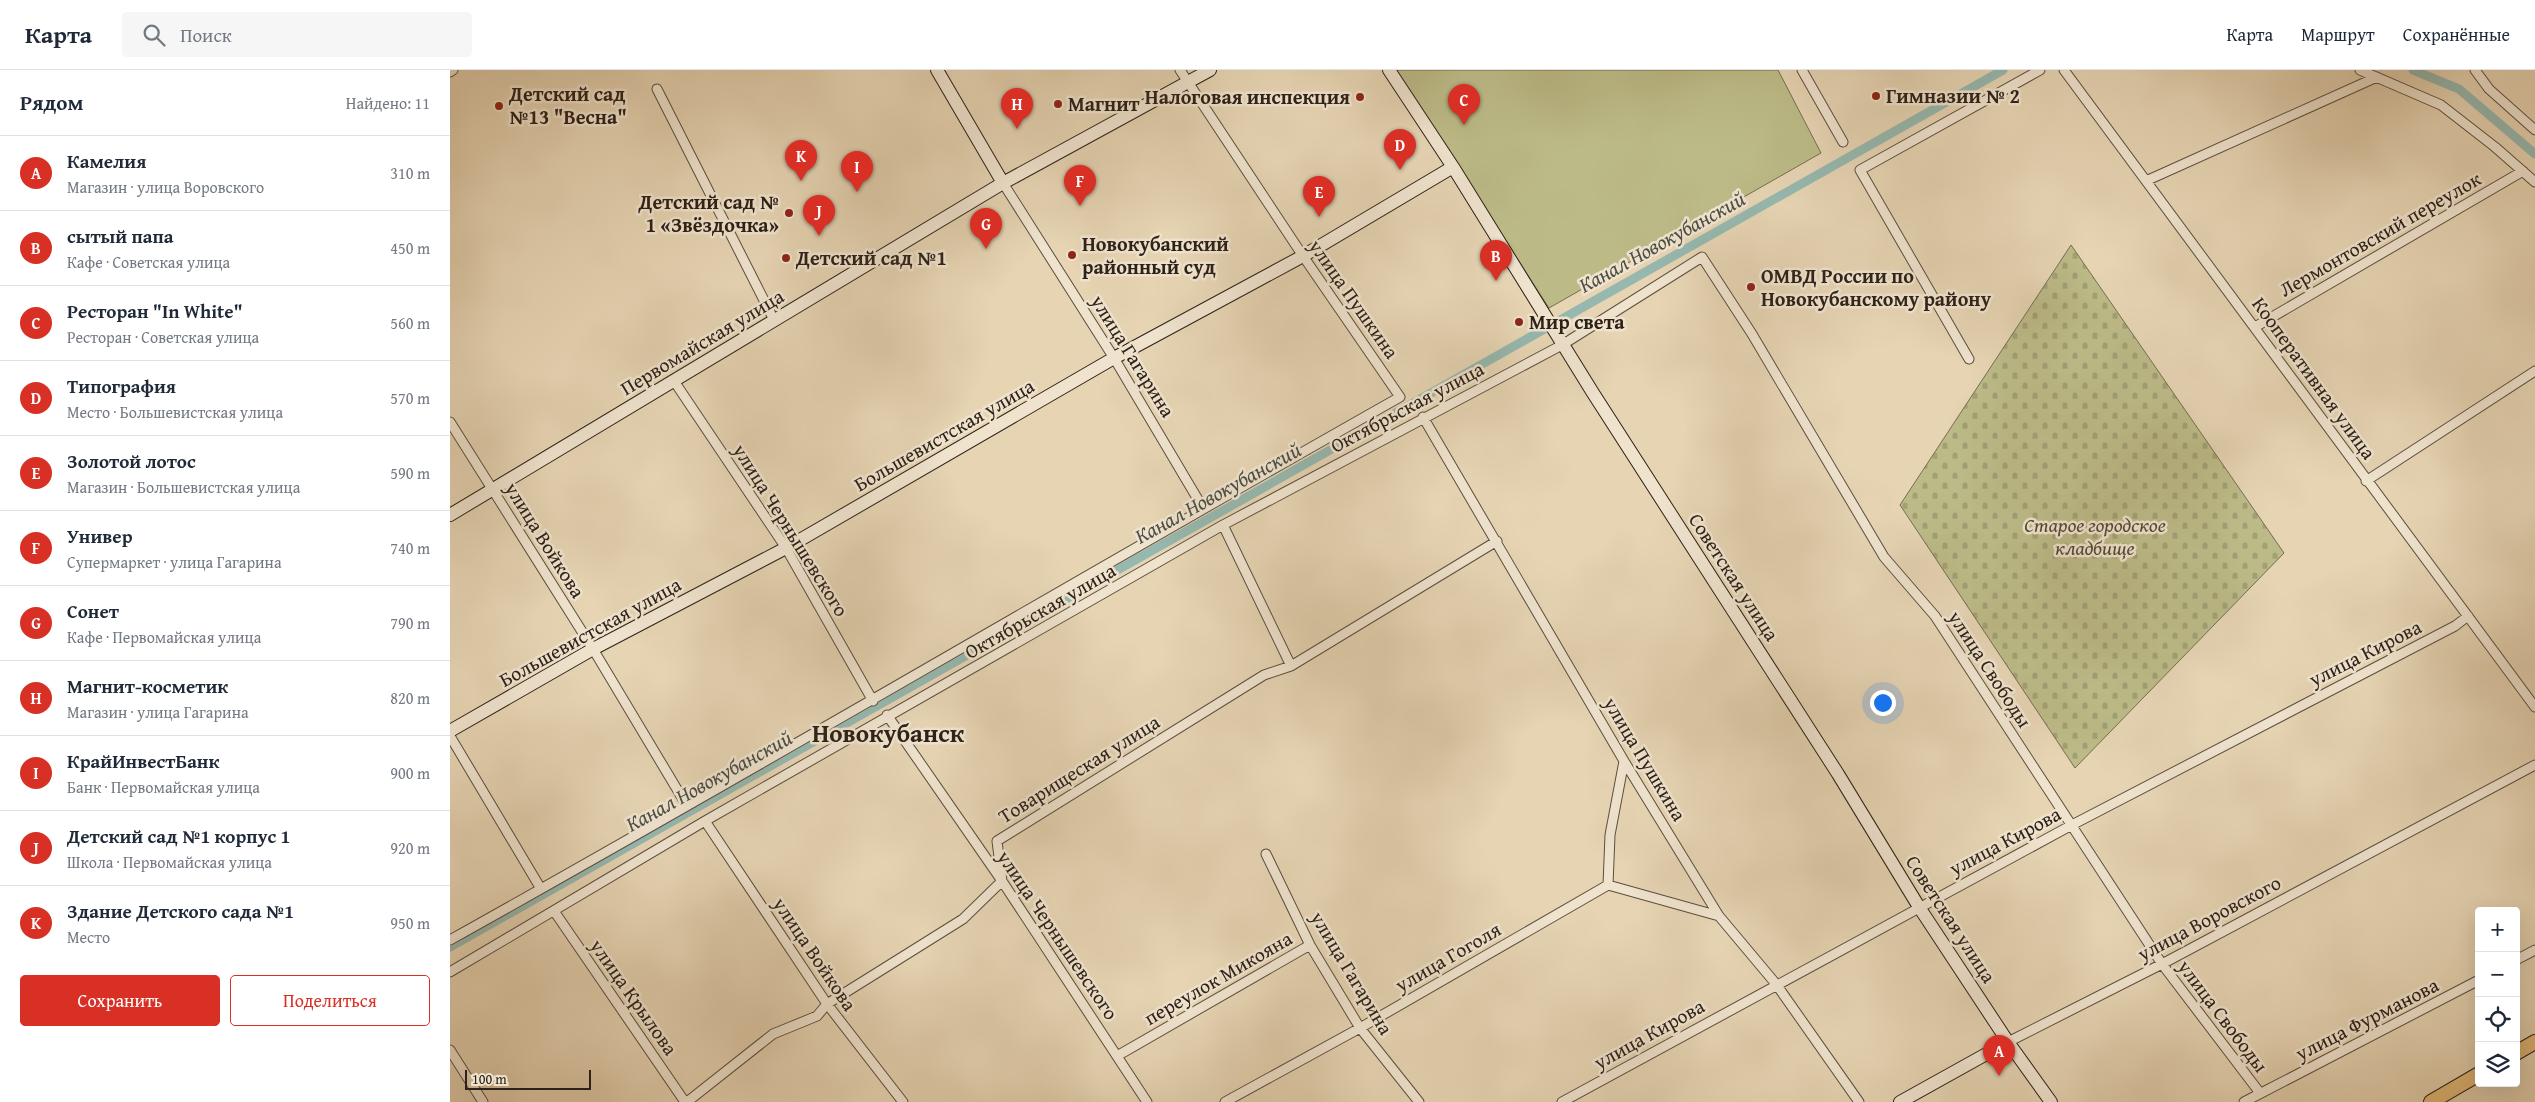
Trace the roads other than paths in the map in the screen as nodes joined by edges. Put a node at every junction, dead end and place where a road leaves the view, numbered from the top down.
1 (937, 70) edge
2 (1180, 70) edge
3 (1210, 70) edge
4 (1389, 70) edge
5 (1802, 70) edge
6 (2040, 70) edge
7 (2064, 70) edge
8 (2360, 70) edge
9 (2475, 70) edge
10 (2377, 77) junction
11 (1188, 81) junction
12 (657, 88) dead end
13 (2535, 130) edge
14 (1843, 142) dead end
15 (1453, 167) junction
16 (2523, 171) junction
17 (2148, 180) junction
18 (1003, 182) junction
19 (2535, 182) edge
20 (1303, 256) junction
21 (1702, 257) joint
22 (774, 320) junction
23 (2255, 327) junction
24 (1562, 345) junction
25 (1114, 358) junction
26 (1969, 359) dead end
27 (2535, 371) edge
28 (674, 381) junction
29 (1400, 397) joint
30 (1424, 418) junction
31 (450, 422) edge
32 (2366, 481) junction
33 (492, 489) junction
34 (1204, 508) junction
35 (450, 515) edge
36 (1223, 525) junction
37 (1497, 541) junction
38 (786, 548) junction
39 (2468, 616) junction
40 (593, 649) junction
41 (1290, 666) junction
42 (873, 701) junction
43 (2535, 707) edge
44 (888, 716) junction
45 (450, 731) edge
46 (450, 736) edge
47 (1624, 761) junction
48 (2535, 766) edge
49 (687, 806) junction
50 (705, 821) junction
51 (2070, 826) junction
52 (1266, 854) dead end
53 (1002, 881) junction
54 (1608, 885) junction
55 (541, 889) junction
56 (1919, 907) junction
57 (554, 911) junction
58 (1719, 916) junction
59 (450, 940) edge
60 (1310, 945) junction
61 (2535, 950) edge
62 (2520, 958) edge
63 (2162, 964) junction
64 (450, 972) edge
65 (2475, 982) edge
66 (1776, 984) junction
67 (827, 1004) junction
68 (1360, 1028) junction
69 (2008, 1042) junction
70 (2535, 1042) edge
71 (450, 1050) edge
72 (2520, 1051) edge
73 (1117, 1056) junction
74 (2475, 1076) edge
75 (2260, 1093) junction
76 (483, 1102) edge
77 (686, 1102) edge
78 (903, 1102) edge
79 (1147, 1102) edge
80 (1225, 1102) edge
81 (1419, 1102) edge
82 (1562, 1102) edge
83 (1859, 1102) edge
84 (1900, 1102) edge
85 (2052, 1102) edge
86 (2244, 1102) edge
87 (2431, 1102) edge

1 - 18 main road, улица Гагарина
2 - 11 street, улица Пушкина
3 - 11 main road, Первомайская улица
4 - 15 main road, Советская улица
5 - 14 street
6 - 26 street
7 - 17 street, Кооперативная улица
8 - 10 street
9 - 13 street
10 - 16 street
10 - 17 street
11 - 18 main road, Первомайская улица
11 - 20 street, улица Пушкина
12 - 22 street
15 - 20 main road, Большевистская улица
15 - 24 main road, Советская улица
16 - 19 street
16 - 23 street, Лермонтовский переулок
17 - 23 street, Кооперативная улица
18 - 22 main road, Первомайская улица
18 - 25 street, улица Гагарина
20 - 25 main road, Большевистская улица
20 - 29 street, улица Пушкина
21 - 24 street, Октябрьская улица
21 - 51 street, улица Свободы
22 - 28 main road, Первомайская улица
23 - 32 street, Кооперативная улица
24 - 30 street, Октябрьская улица
24 - 56 main road, Советская улица
25 - 34 street, улица Гагарина
25 - 38 main road, Большевистская улица
27 - 32 street
28 - 33 main road, Первомайская улица
28 - 38 street, улица Чернышевского
29 - 34 street, Октябрьская улица
30 - 36 street, Октябрьская улица
30 - 37 street, улица Пушкина
31 - 33 street, улица Войкова
32 - 39 street, Кооперативная улица
33 - 35 main road, Первомайская улица
33 - 40 street, улица Войкова
34 - 42 street, Октябрьская улица
36 - 41 street
36 - 44 street, Октябрьская улица
37 - 41 street, Товарищеская улица
37 - 47 street, улица Пушкина
38 - 40 main road, Большевистская улица
38 - 42 street, улица Чернышевского
39 - 43 street, Кооперативная улица
39 - 51 street, улица Кирова
40 - 45 main road, Большевистская улица
40 - 49 street, улица Войкова
41 - 53 street, Товарищеская улица
42 - 49 street, Октябрьская улица
44 - 50 street, Октябрьская улица
44 - 53 street, улица Чернышевского
46 - 55 street
47 - 54 street
47 - 58 street, улица Пушкина
48 - 63 street, улица Воровского
49 - 55 street, Октябрьская улица
50 - 57 street, Октябрьская улица
50 - 67 street, улица Войкова
51 - 56 street, улица Кирова
51 - 63 street, улица Свободы
52 - 60 street, улица Гагарина
53 - 67 street
53 - 73 street, улица Чернышевского
54 - 58 street
54 - 68 street, улица Гоголя
55 - 59 street, Октябрьская улица
56 - 66 street, улица Кирова
56 - 69 main road, Советская улица
57 - 64 street, Октябрьская улица
57 - 77 street, улица Крылова
58 - 66 street, улица Пушкина
60 - 68 street, улица Гагарина
60 - 73 street, переулок Микояна
61 - 62 street
63 - 69 street, улица Воровского
63 - 75 street, улица Свободы
65 - 75 street, улица Фурманова
66 - 82 street, улица Кирова
66 - 83 street, улица Пушкина
67 - 77 street
67 - 78 street, улица Войкова
68 - 80 street, улица Гоголя
68 - 81 street, улица Гагарина
69 - 84 main road, улица Воровского
69 - 85 main road, Советская улица
70 - 72 main road
71 - 76 street
73 - 79 street, улица Чернышевского
74 - 87 main road
75 - 86 street, улица Фурманова

